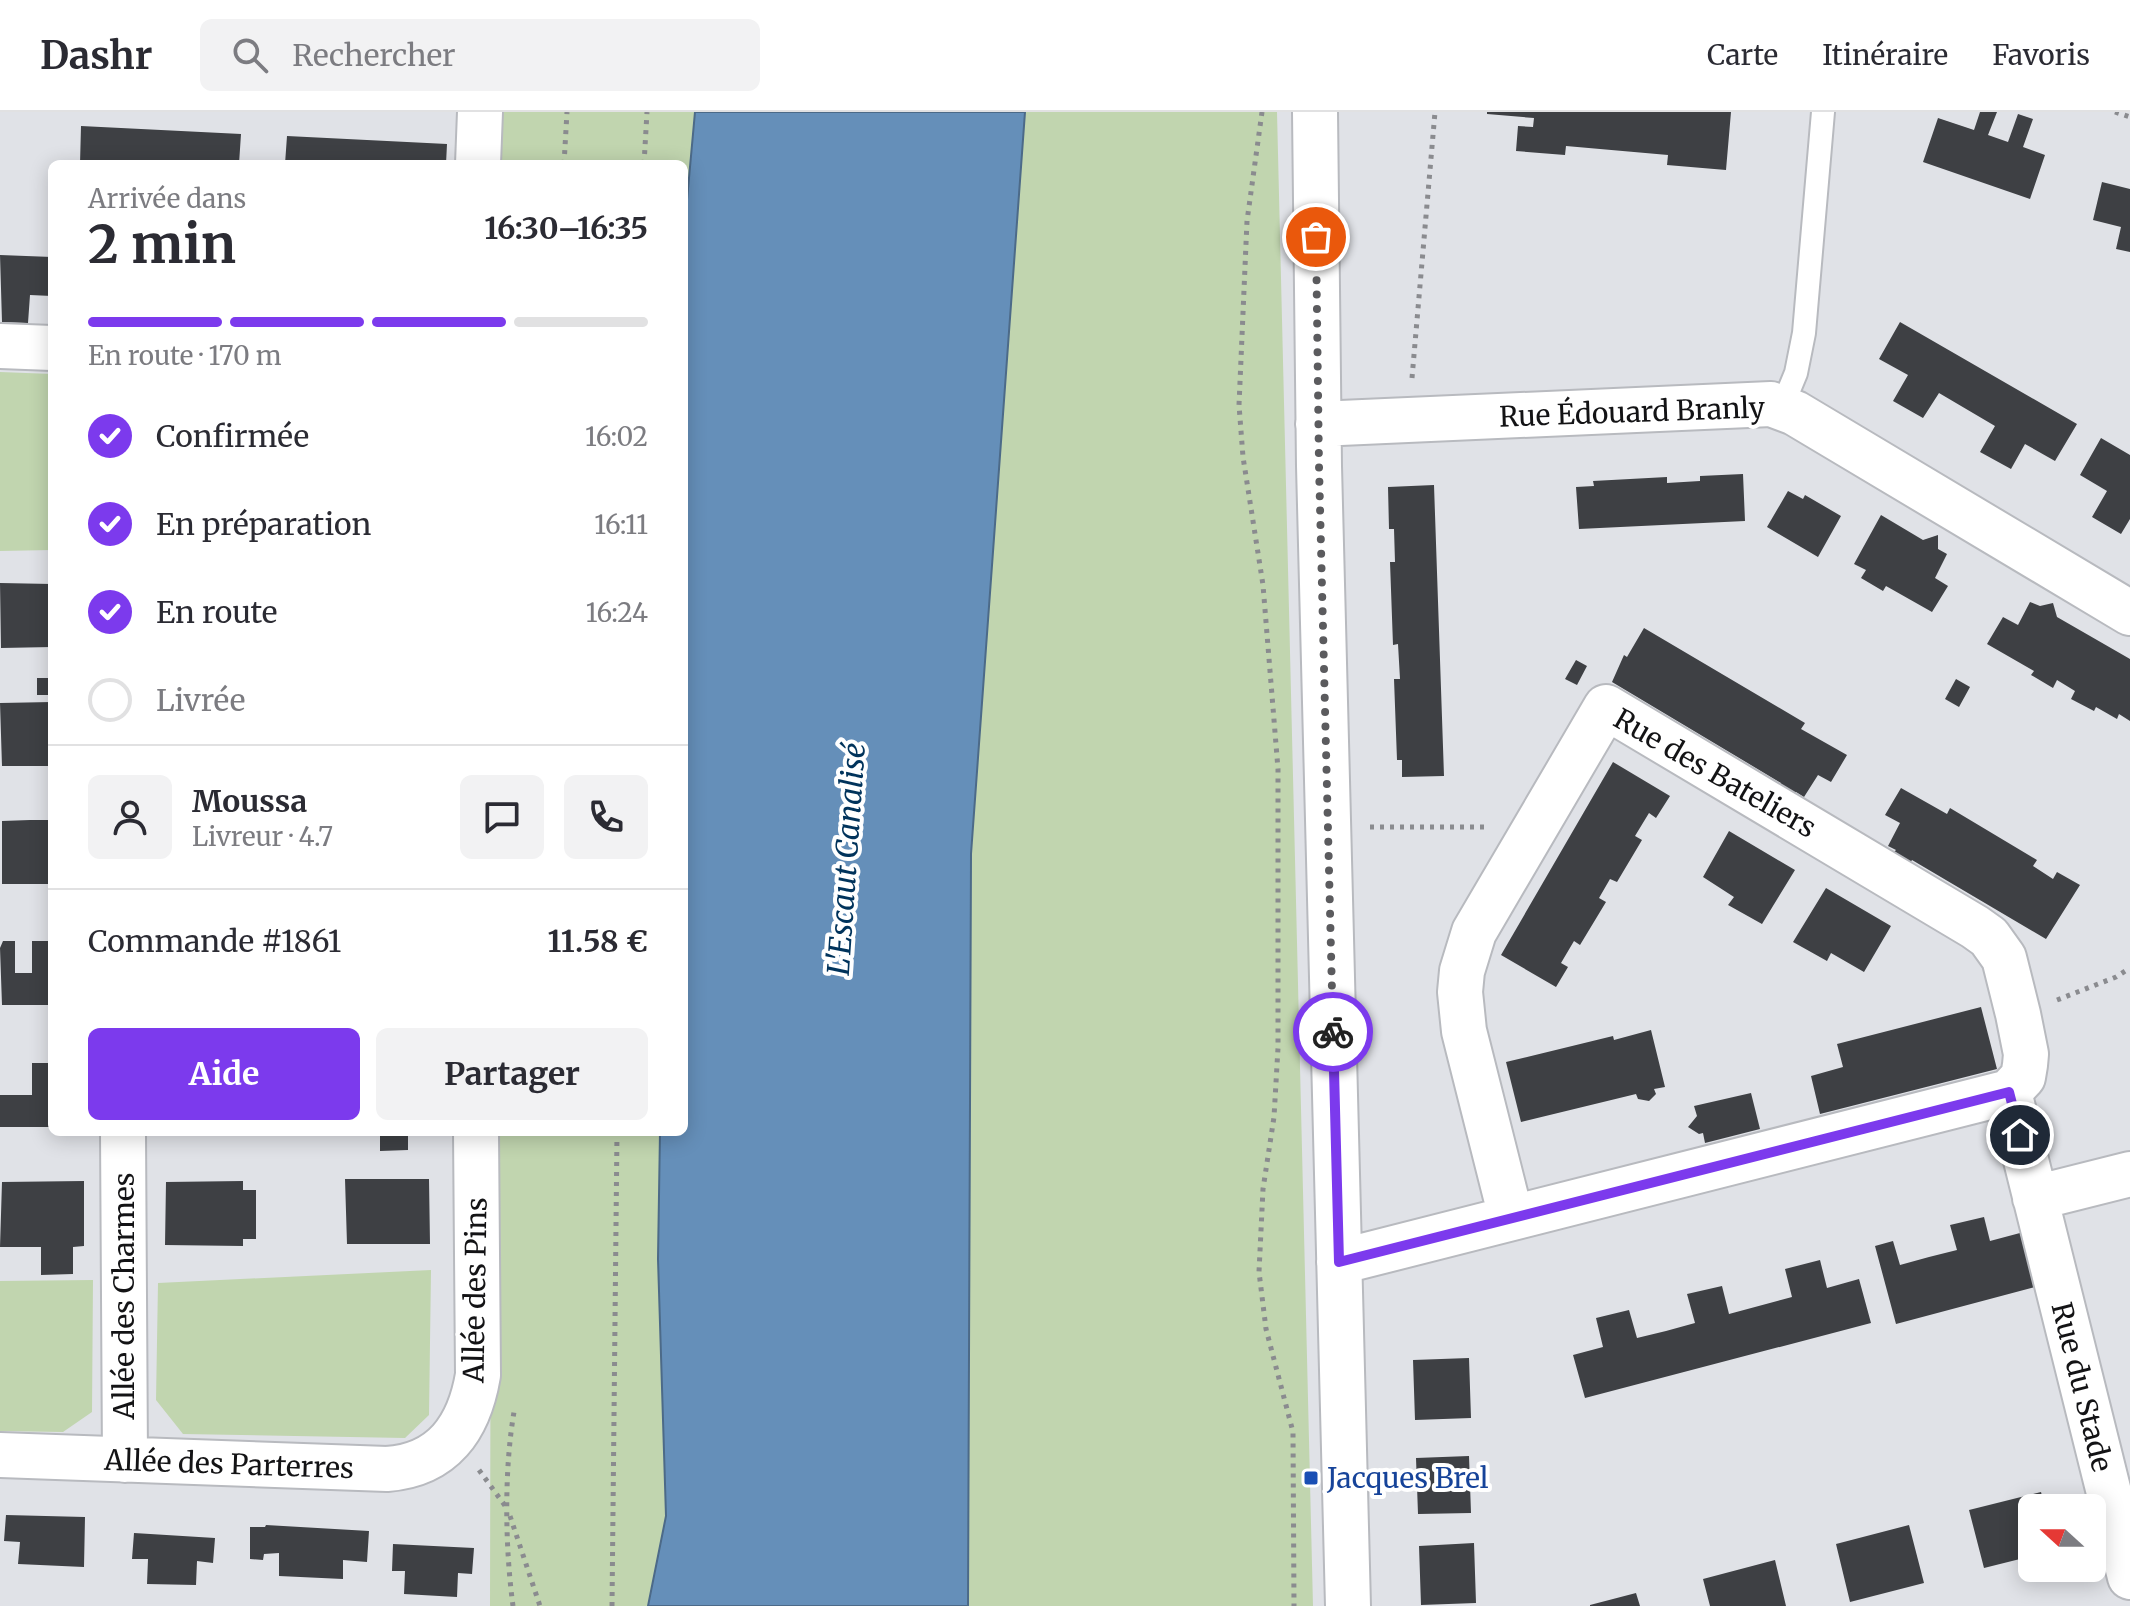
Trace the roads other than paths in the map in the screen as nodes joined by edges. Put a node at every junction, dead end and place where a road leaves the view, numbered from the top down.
1 (480, 112) edge
2 (1315, 112) edge
3 (1823, 112) edge
4 (478, 160) edge
5 (0, 346) edge
6 (48, 348) edge
7 (1782, 407) junction
8 (1318, 424) junction
9 (2130, 613) edge
10 (2009, 1092) junction
11 (123, 1136) edge
12 (476, 1136) edge
13 (2130, 1174) edge
14 (2035, 1198) junction
15 (1511, 1217) junction
16 (1339, 1262) junction
17 (450, 1442) joint
18 (0, 1455) edge
19 (125, 1460) junction
20 (2130, 1577) edge
21 (1348, 1606) edge

1 - 4 street
2 - 8 street
3 - 7 lane
5 - 6 street
7 - 8 street, Rue Édouard Branly
7 - 9 street, Rue Édouard Branly
8 - 16 street
10 - 14 street, Rue du Stade
10 - 15 street
10 - 15 street, Rue des Bateliers
11 - 19 street, Allée des Charmes
12 - 17 street, Allée des Pins
13 - 14 street
14 - 20 street, Rue du Stade
15 - 16 street
16 - 21 street
17 - 19 street, Allée des Parterres
18 - 19 street, Allée des Parterres

